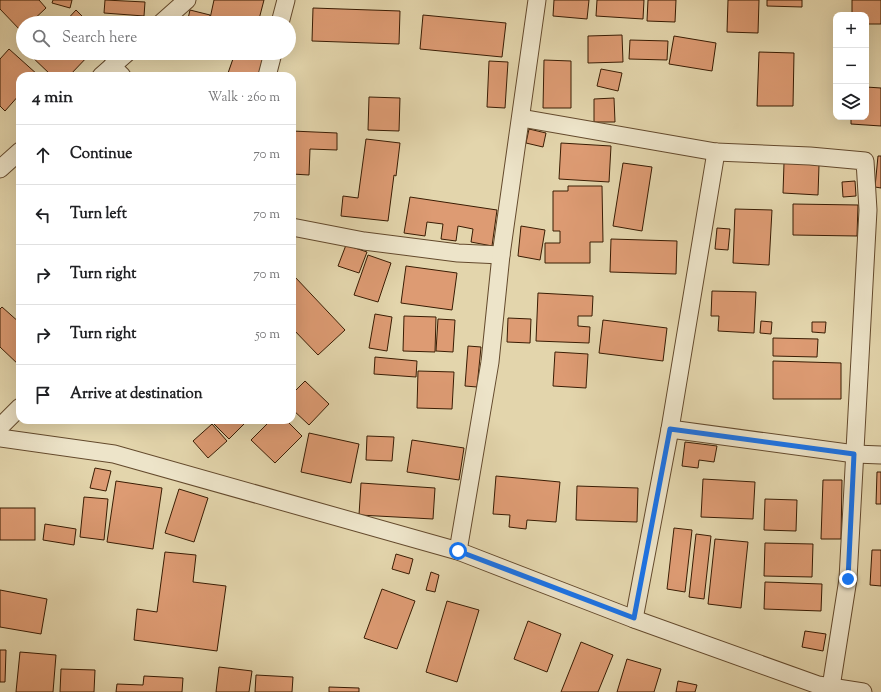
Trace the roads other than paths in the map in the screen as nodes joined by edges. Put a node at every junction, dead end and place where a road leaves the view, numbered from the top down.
1 (187, 0) edge
2 (286, 0) edge
3 (538, 0) edge
4 (169, 16) edge
5 (282, 16) edge
6 (121, 60) edge
7 (271, 60) edge
8 (112, 72) edge
9 (268, 72) edge
10 (521, 118) junction
11 (716, 152) junction
12 (16, 155) edge
13 (0, 169) edge
14 (296, 228) edge
15 (501, 255) junction
16 (16, 411) edge
17 (0, 427) edge
18 (670, 429) junction
19 (0, 438) edge
20 (854, 454) junction
21 (881, 455) edge
22 (458, 551) junction
23 (634, 618) junction
24 (822, 688) edge
25 (863, 692) edge

1 - 4 street
2 - 5 street
3 - 10 street
6 - 8 street
7 - 9 street
10 - 11 street
10 - 15 street
11 - 18 street
11 - 20 street
12 - 13 street
14 - 15 street
15 - 22 street
16 - 17 street
18 - 20 street
18 - 23 street
19 - 22 street
20 - 21 street
20 - 24 street
22 - 23 street
23 - 24 street
24 - 25 street

